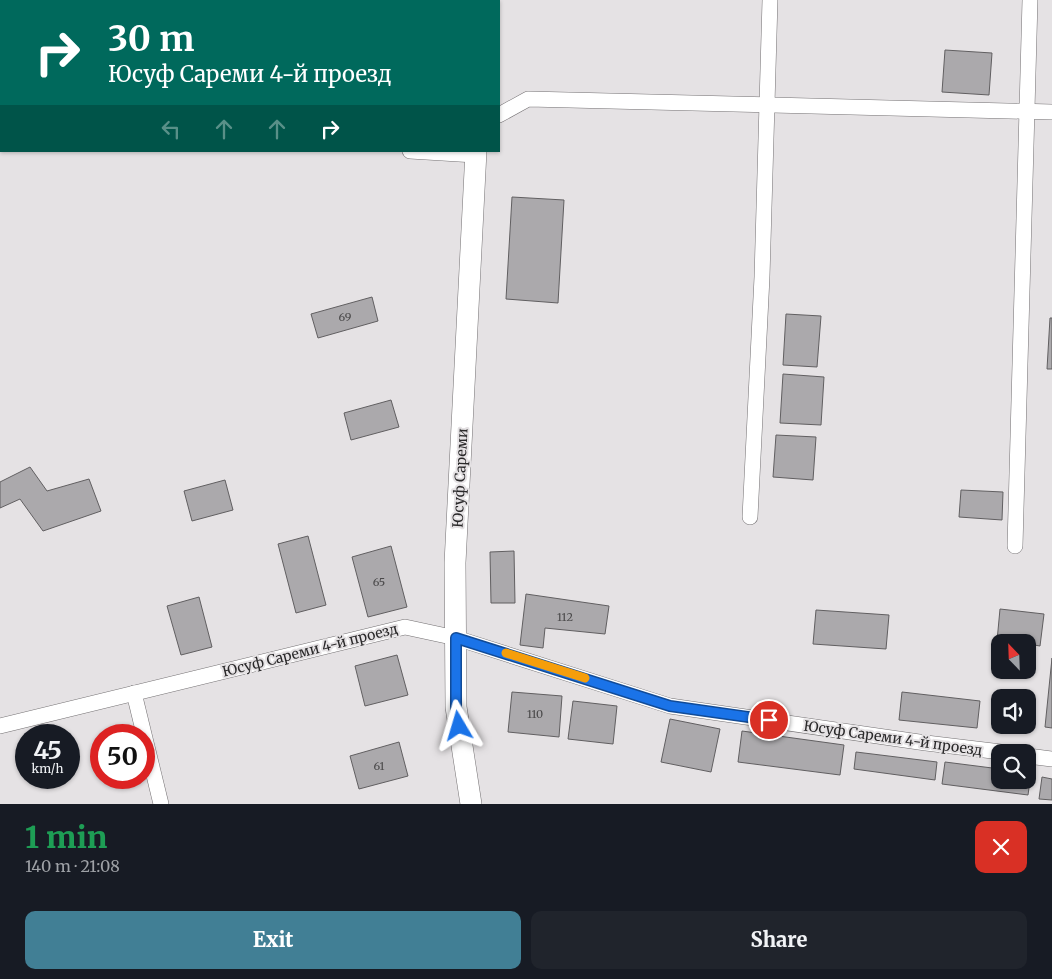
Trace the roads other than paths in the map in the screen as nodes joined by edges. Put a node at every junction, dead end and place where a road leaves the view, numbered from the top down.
1 (770, 0) edge
2 (1030, 0) edge
3 (767, 106) junction
4 (1027, 111) junction
5 (1052, 112) edge
6 (500, 115) edge
7 (442, 152) edge
8 (475, 153) edge
9 (750, 517) dead end
10 (1015, 546) dead end
11 (456, 638) junction
12 (134, 693) junction
13 (0, 726) edge
14 (991, 751) edge
15 (1036, 757) edge
16 (1052, 759) edge
17 (161, 804) edge
18 (472, 804) edge

1 - 3 street
2 - 4 street
3 - 4 street
3 - 6 street
3 - 9 street
4 - 5 street
4 - 10 street
7 - 8 street
8 - 11 main road, Юсуф Сареми
11 - 12 street, Юсуф Сареми 4-й проезд
11 - 14 street, Юсуф Сареми 4-й проезд
11 - 18 main road, Юсуф Сареми
12 - 13 street, Юсуф Сареми 4-й проезд
12 - 17 street
15 - 16 street

